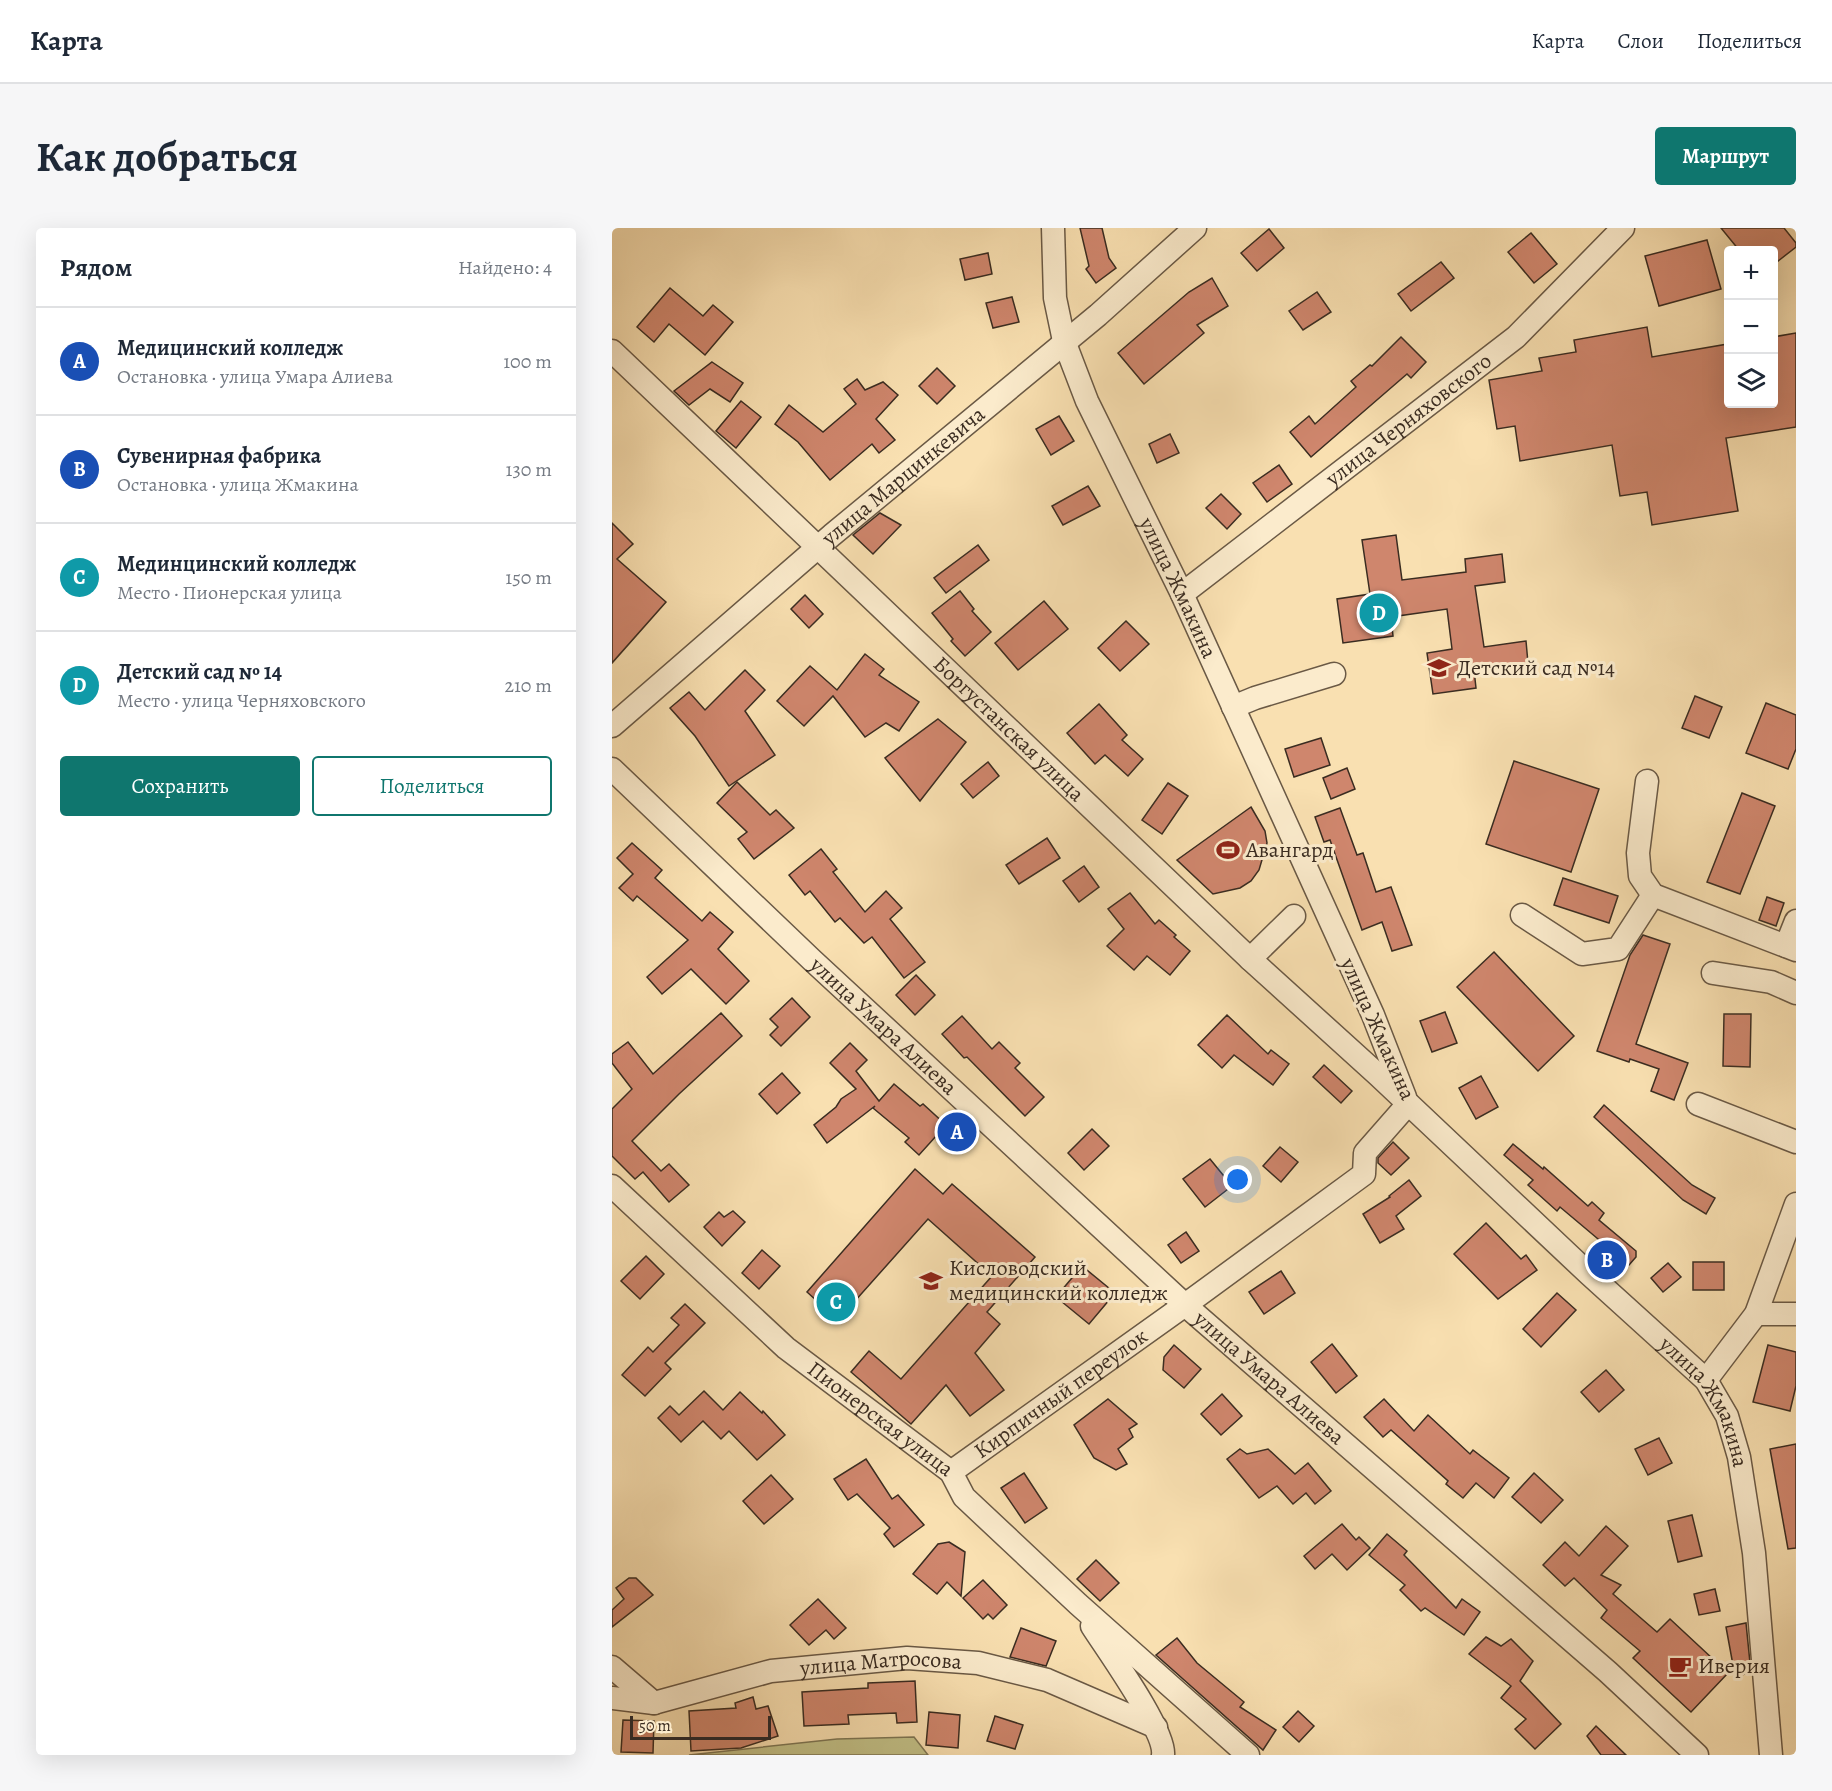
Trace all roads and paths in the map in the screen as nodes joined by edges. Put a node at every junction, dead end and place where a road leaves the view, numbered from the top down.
1 (1053, 228) edge
2 (1195, 228) edge
3 (1623, 228) edge
4 (1064, 342) junction
5 (615, 361) edge
6 (818, 548) junction
7 (1182, 594) junction
8 (1334, 674) dead end
9 (1233, 707) junction
10 (612, 726) edge
11 (612, 769) edge
12 (1647, 781) dead end
13 (1653, 895) junction
14 (1522, 915) dead end
15 (1294, 916) dead end
16 (1796, 921) edge
17 (1791, 948) edge
18 (1250, 959) junction
19 (1713, 973) dead end
20 (1796, 993) edge
21 (1408, 1104) junction
22 (1698, 1104) dead end
23 (1796, 1142) edge
24 (612, 1186) edge
25 (1796, 1204) edge
26 (1185, 1305) junction
27 (1756, 1314) junction
28 (1796, 1314) edge
29 (1706, 1380) junction
30 (951, 1472) junction
31 (1078, 1604) junction
32 (612, 1667) edge
33 (612, 1698) edge
34 (654, 1703) junction
35 (1156, 1727) junction
36 (1163, 1755) edge
37 (1248, 1755) edge
38 (1697, 1755) edge
39 (1771, 1755) edge

1 - 4 street, улица Жмакина
2 - 4 street, улица Марцинкевича
3 - 7 street, улица Черняховского
4 - 6 street, улица Марцинкевича
4 - 7 street, улица Жмакина
5 - 6 street, Боргустанская улица
6 - 10 street, улица Марцинкевича
6 - 18 street, Боргустанская улица
7 - 9 street, улица Жмакина
8 - 9 street
9 - 21 street, улица Жмакина
11 - 26 street, улица Умара Алиева
12 - 13 street
13 - 14 street
13 - 17 street
15 - 18 street
16 - 17 street
18 - 21 street, Боргустанская улица
19 - 20 street
21 - 26 street, Кирпичный переулок
21 - 29 street, улица Жмакина
22 - 23 street
24 - 30 street, Пионерская улица
25 - 27 street
26 - 30 street, Кирпичный переулок
26 - 38 street, улица Умара Алиева
27 - 28 street
27 - 29 street
29 - 39 street, улица Жмакина
30 - 31 street, Пионерская улица
31 - 35 street
31 - 37 street, Пионерская улица
32 - 34 street
33 - 34 street
34 - 35 street, улица Матросова
35 - 36 street

